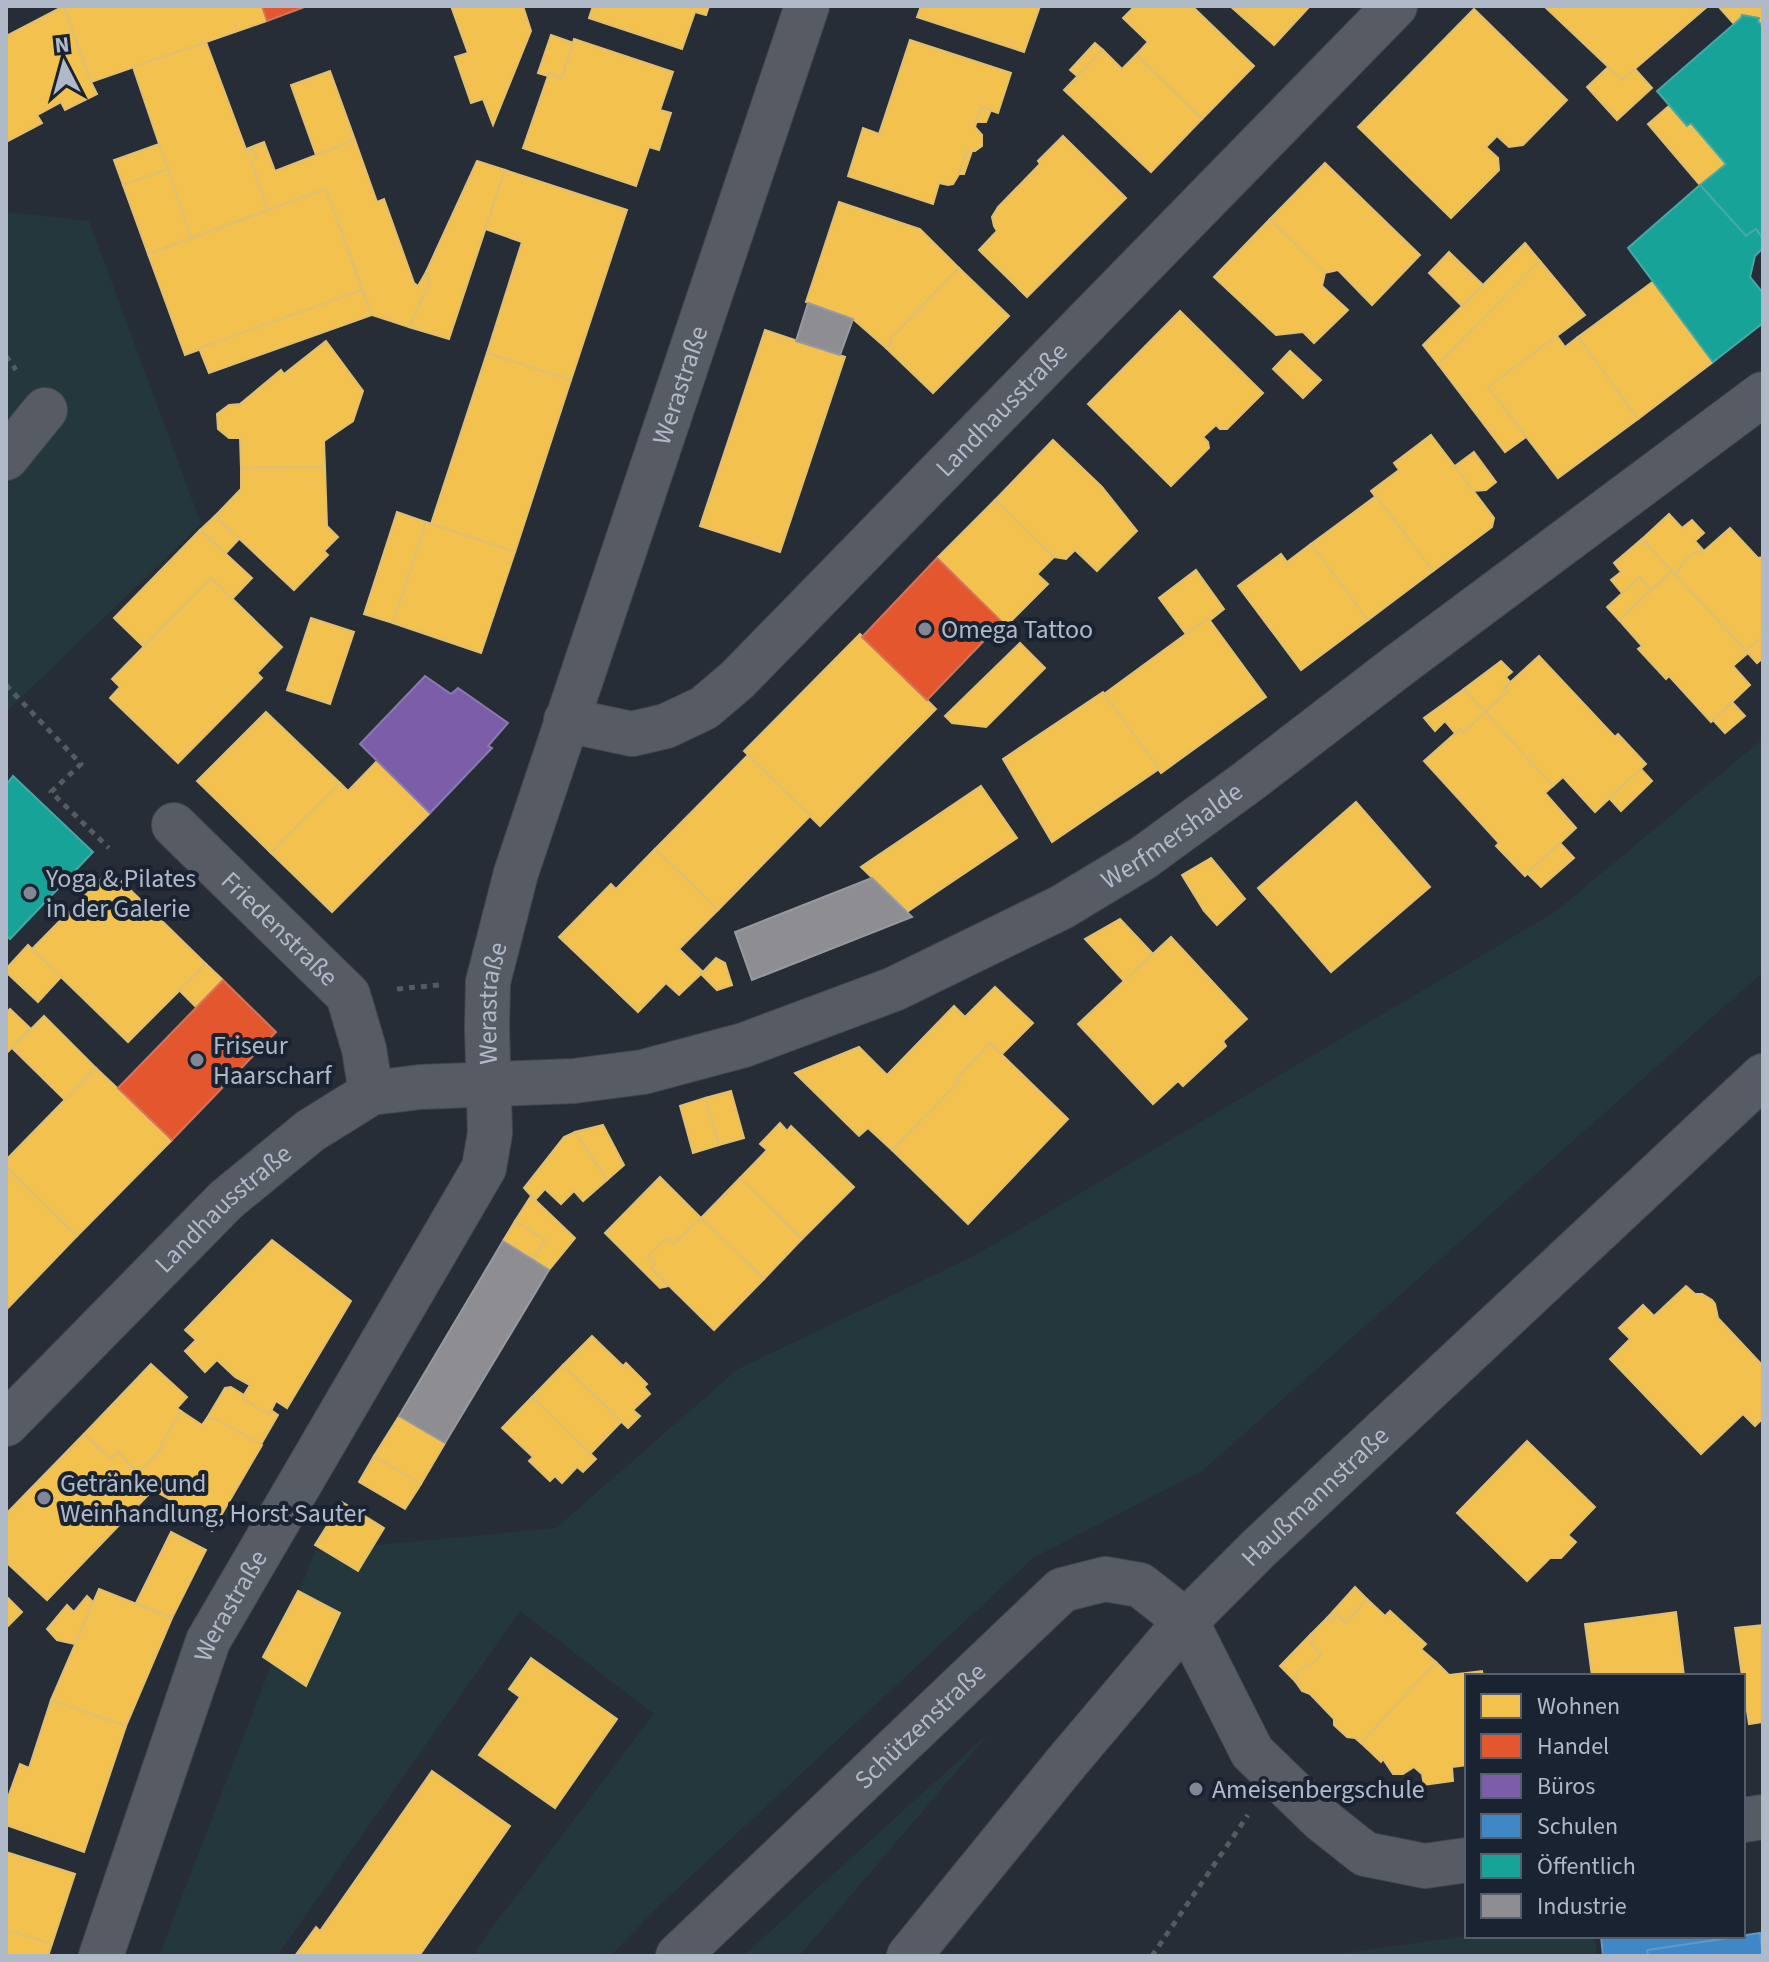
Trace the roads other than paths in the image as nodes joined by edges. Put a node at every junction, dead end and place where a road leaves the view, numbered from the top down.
1 (807, 6) edge
2 (1395, 6) edge
3 (1763, 394) edge
4 (45, 410) dead end
5 (6, 458) edge
6 (566, 720) junction
7 (174, 825) dead end
8 (1763, 1076) edge
9 (489, 1085) junction
10 (371, 1093) junction
11 (6, 1424) edge
12 (1186, 1621) junction
13 (1465, 1860) edge
14 (101, 1956) edge
15 (678, 1956) edge
16 (909, 1956) edge

1 - 6 street, Werastraße
2 - 6 street, Landhausstraße
3 - 9 street, Werfmershalde
4 - 5 street
6 - 9 street, Werastraße
7 - 10 street, Friedenstraße
8 - 12 street, Haußmannstraße
9 - 10 street, Landhausstraße
9 - 14 street, Werastraße
10 - 11 street, Landhausstraße
12 - 13 street
12 - 15 street, Schützenstraße
12 - 16 street, Haußmannstraße

